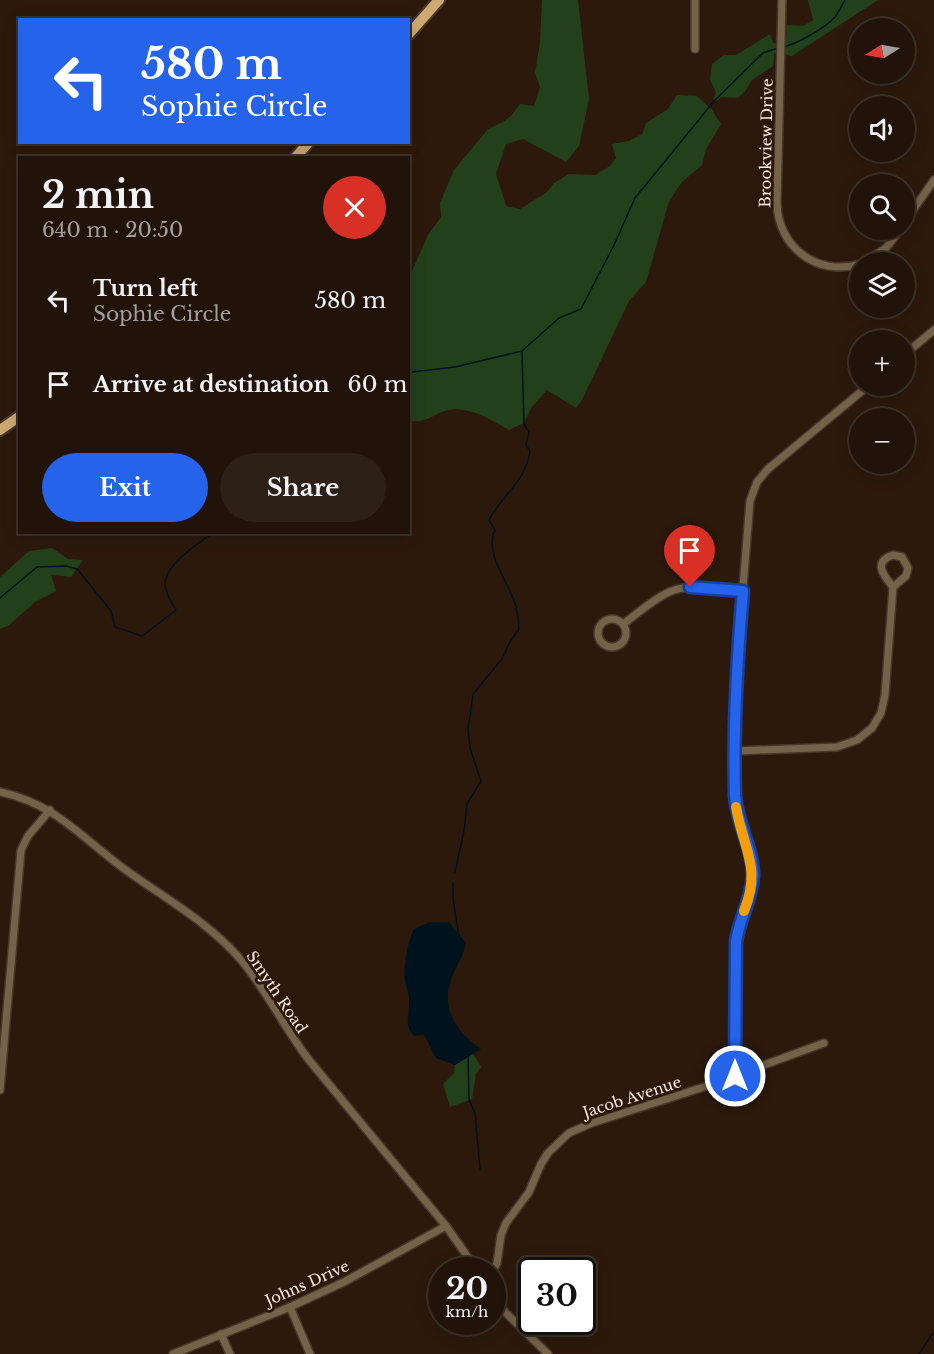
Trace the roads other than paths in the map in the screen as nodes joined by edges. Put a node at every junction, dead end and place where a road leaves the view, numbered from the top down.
1 (439, 0) edge
2 (695, 0) edge
3 (782, 0) edge
4 (410, 32) edge
5 (695, 49) dead end
6 (307, 144) edge
7 (297, 156) edge
8 (934, 180) edge
9 (915, 207) edge
10 (892, 240) edge
11 (880, 252) edge
12 (849, 266) edge
13 (934, 330) edge
14 (915, 346) edge
15 (856, 396) edge
16 (18, 417) edge
17 (0, 430) edge
18 (893, 587) junction
19 (743, 591) junction
20 (623, 624) junction
21 (735, 751) junction
22 (0, 792) edge
23 (50, 810) junction
24 (824, 1042) dead end
25 (735, 1076) junction
26 (0, 1090) edge
27 (446, 1226) junction
28 (468, 1257) edge
29 (498, 1257) edge
30 (290, 1307) junction
31 (506, 1313) edge
32 (221, 1334) junction
33 (173, 1354) edge
34 (230, 1354) edge
35 (310, 1354) edge
36 (548, 1354) edge

1 - 4 main road
2 - 5 street
3 - 12 street, Brookview Drive
6 - 7 main road
8 - 9 street
10 - 11 street
13 - 14 street
15 - 19 street
16 - 17 main road
18 - 18 street
18 - 21 street
19 - 20 street
19 - 21 street
20 - 20 street
21 - 25 street
22 - 23 street, Smyth Road
23 - 26 street
23 - 27 street, Smyth Road
24 - 25 street, Jacob Avenue
25 - 29 street, Jacob Avenue
27 - 28 street, Smyth Road
27 - 30 street, Johns Drive
30 - 32 street, Johns Drive
30 - 35 street
31 - 36 street
32 - 33 street, Johns Drive
32 - 34 street

